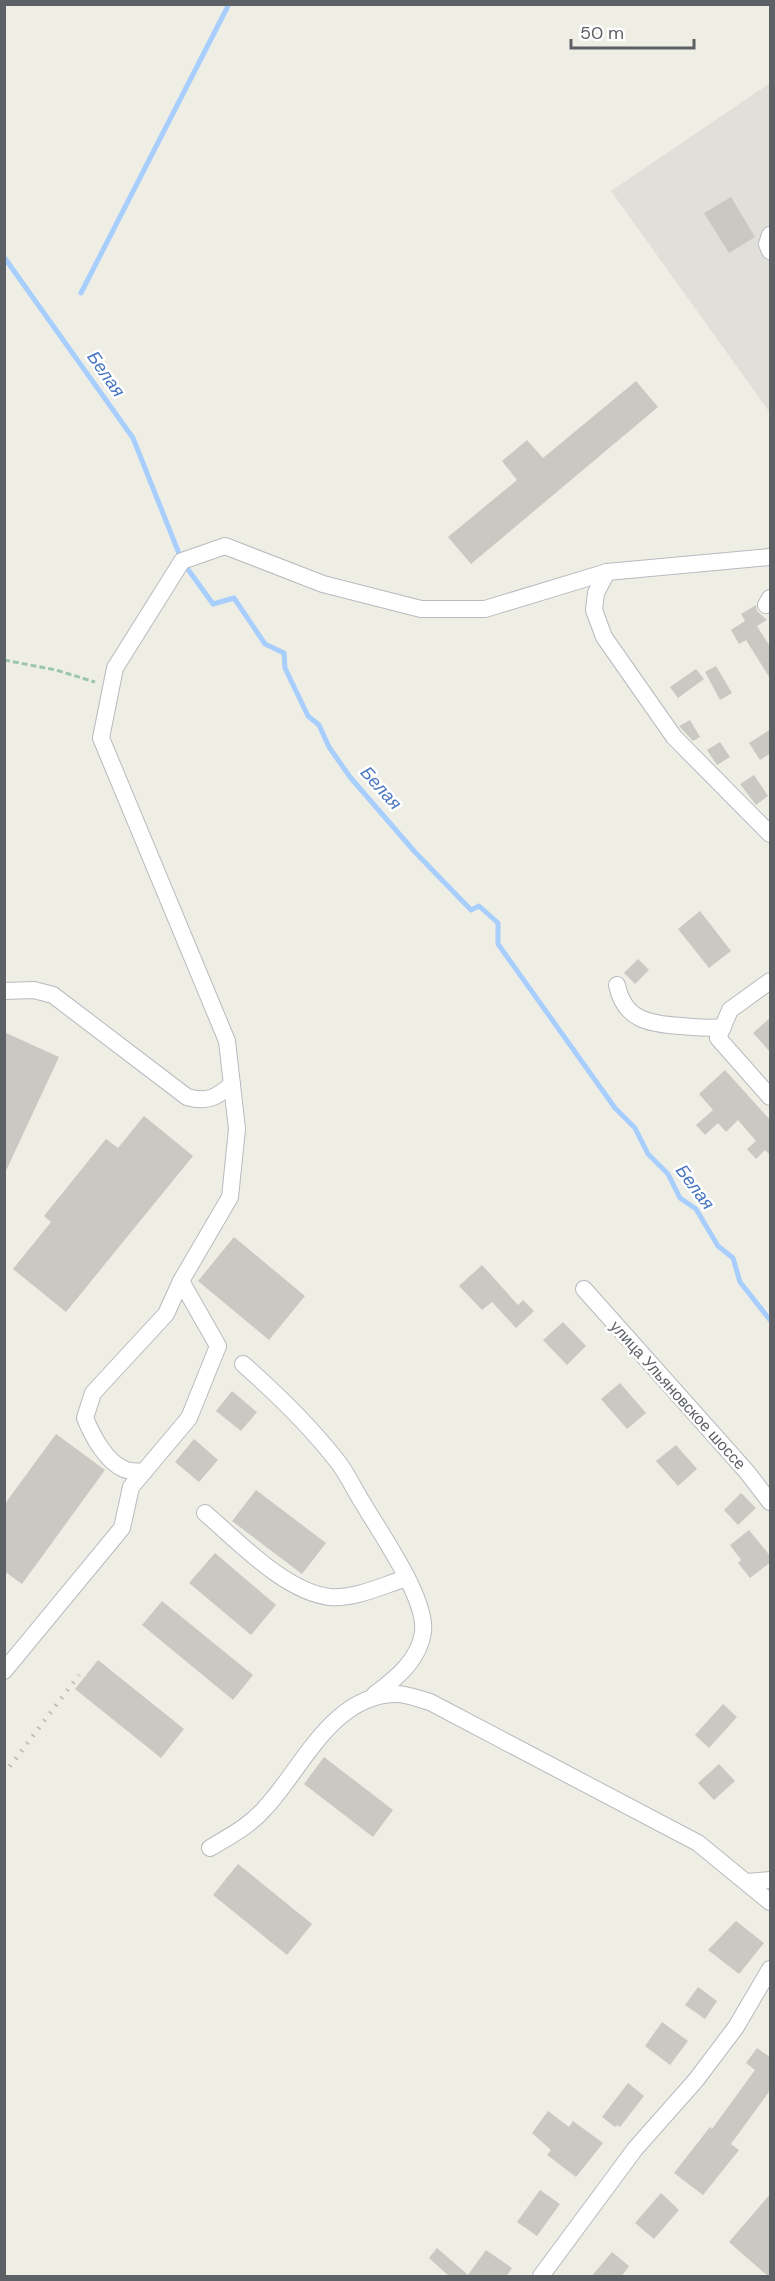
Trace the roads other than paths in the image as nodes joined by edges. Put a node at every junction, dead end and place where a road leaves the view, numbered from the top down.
1 (771, 235) edge
2 (771, 251) edge
3 (770, 556) edge
4 (607, 572) junction
5 (771, 834) edge
6 (771, 981) edge
7 (617, 985) dead end
8 (4, 991) edge
9 (723, 1028) junction
10 (232, 1084) junction
11 (771, 1097) edge
12 (181, 1281) junction
13 (584, 1289) dead end
14 (243, 1364) dead end
15 (144, 1472) junction
16 (771, 1502) edge
17 (205, 1512) dead end
18 (407, 1578) junction
19 (4, 1671) edge
20 (371, 1698) junction
21 (210, 1848) dead end
22 (771, 1880) edge
23 (747, 1882) junction
24 (771, 1902) edge
25 (771, 1969) edge
26 (541, 2277) edge

1 - 2 street
3 - 4 street
4 - 5 street
4 - 10 street
6 - 9 street
7 - 9 street
8 - 10 street
9 - 11 street
10 - 12 street
12 - 15 street
12 - 15 street
13 - 16 street, улица Ульяновское шоссе
14 - 18 street
15 - 19 street
17 - 18 street
18 - 20 street
20 - 21 street
20 - 23 street
22 - 23 street
23 - 24 street
25 - 26 street

